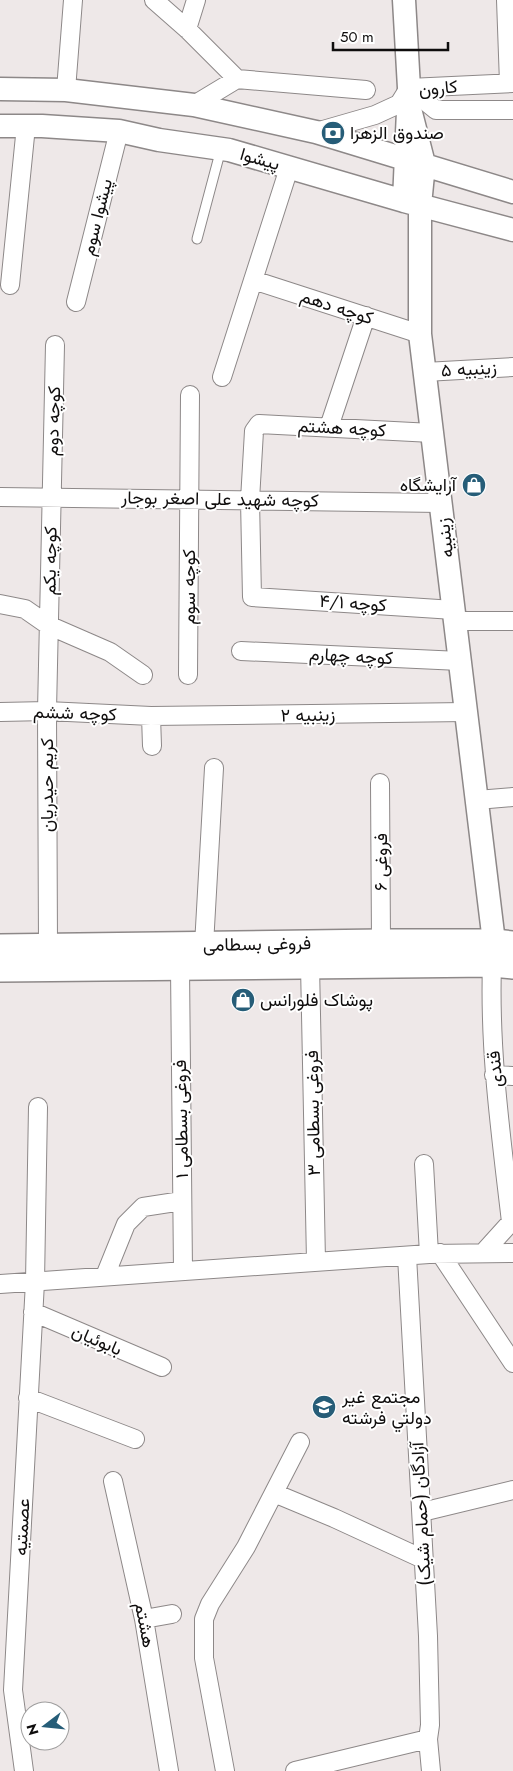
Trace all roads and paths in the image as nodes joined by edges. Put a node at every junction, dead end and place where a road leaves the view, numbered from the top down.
1 (73, 0) edge
2 (154, 0) edge
3 (196, 0) edge
4 (404, 0) edge
5 (506, 0) edge
6 (187, 29) junction
7 (237, 79) junction
8 (511, 83) edge
9 (0, 89) edge
10 (66, 90) junction
11 (366, 90) dead end
12 (409, 96) junction
13 (194, 105) junction
14 (513, 110) edge
15 (0, 126) edge
16 (26, 126) junction
17 (119, 131) junction
18 (316, 132) junction
19 (221, 149) junction
20 (415, 162) junction
21 (289, 168) junction
22 (513, 192) edge
23 (412, 203) junction
24 (513, 230) edge
25 (197, 240) dead end
26 (253, 280) junction
27 (10, 285) dead end
28 (76, 302) dead end
29 (366, 316) junction
30 (420, 334) junction
31 (55, 345) dead end
32 (513, 367) edge
33 (425, 372) junction
34 (222, 377) dead end
35 (190, 395) dead end
36 (329, 427) junction
37 (432, 433) junction
38 (51, 496) junction
39 (0, 497) edge
40 (189, 499) junction
41 (250, 500) junction
42 (441, 503) junction
43 (0, 604) edge
44 (454, 615) junction
45 (513, 621) edge
46 (48, 625) junction
47 (241, 651) dead end
48 (460, 661) junction
49 (143, 675) dead end
50 (188, 675) dead end
51 (47, 710) junction
52 (0, 712) edge
53 (466, 712) junction
54 (151, 716) junction
55 (152, 746) dead end
56 (214, 768) dead end
57 (380, 783) dead end
58 (513, 797) edge
59 (476, 800) junction
60 (381, 942) junction
61 (204, 945) junction
62 (48, 946) junction
63 (0, 947) edge
64 (503, 954) edge
65 (310, 965) junction
66 (180, 966) junction
67 (0, 968) edge
68 (494, 1075) junction
69 (513, 1076) edge
70 (38, 1107) dead end
71 (424, 1164) dead end
72 (182, 1201) junction
73 (512, 1223) edge
74 (483, 1253) junction
75 (513, 1253) edge
76 (435, 1254) junction
77 (407, 1256) junction
78 (316, 1261) junction
79 (183, 1271) junction
80 (105, 1276) junction
81 (35, 1282) junction
82 (0, 1284) edge
83 (33, 1312) junction
84 (513, 1363) edge
85 (162, 1367) dead end
86 (28, 1398) junction
87 (135, 1440) dead end
88 (300, 1442) dead end
89 (113, 1481) dead end
90 (513, 1490) edge
91 (274, 1494) junction
92 (422, 1512) junction
93 (423, 1559) junction
94 (172, 1614) dead end
95 (144, 1619) junction
96 (428, 1739) junction
97 (24, 1771) edge
98 (169, 1771) edge
99 (225, 1771) edge
100 (295, 1771) edge
101 (431, 1771) edge

1 - 10 street
2 - 6 street
3 - 6 street
4 - 12 street, زینبیه
5 - 8 street
6 - 7 street
7 - 11 street
7 - 13 street
8 - 12 street, کارون
9 - 10 street
10 - 13 street
12 - 14 street, کارون
12 - 18 street
12 - 20 street, زینبیه
13 - 18 street
15 - 16 street, پیشوا
16 - 17 street, پیشوا
16 - 27 street
17 - 19 street, پیشوا
17 - 28 street, پیشوا سوم
18 - 20 street
19 - 21 street, پیشوا
19 - 25 lane
20 - 22 street
20 - 23 street, زینبیه
21 - 23 street, پیشوا
21 - 26 street
23 - 24 street, پیشوا
23 - 30 street, زینبیه
26 - 29 street, کوچه دهم
26 - 34 street
29 - 30 street, کوچه دهم
29 - 36 street
30 - 33 street, زینبیه
31 - 38 street, کوچه دوم
32 - 33 street, زینبیه ۵
33 - 37 street, زینبیه
35 - 40 street
36 - 37 street, کوچه هشتم
36 - 41 street, کوچه هشتم
37 - 42 street, زینبیه
38 - 39 street, کوچه شهید علی اصغر بوجار
38 - 40 street, کوچه شهید علی اصغر بوجار
38 - 46 street, کوچه یکم
40 - 41 street, کوچه شهید علی اصغر بوجار
40 - 50 street, کوچه سوم
41 - 42 street, کوچه شهید علی اصغر بوجار
41 - 44 street, کوچه ۴/۱
42 - 44 street, زینبیه
43 - 46 street
44 - 45 street, کوچه ۴/۱
44 - 48 street, زینبیه
46 - 49 street
46 - 51 street, کریم حیدریان
47 - 48 street, کوچه چهارم
48 - 53 street, زینبیه
51 - 52 street, کوچه ششم
51 - 54 street, کوچه ششم
51 - 62 street, کریم حیدریان
53 - 54 street, زینبیه ۲
53 - 59 street, زینبیه
54 - 55 street
56 - 61 street
57 - 60 street, فروغی ۶
58 - 59 street
59 - 64 street, زینبیه
60 - 61 main road, فروغی بسطامی
60 - 64 main road, فروغی بسطامی
61 - 62 main road, فروغی بسطامی
62 - 63 main road, فروغی بسطامی
64 - 65 main road, فروغی بسطامی
64 - 68 street, قندی
65 - 66 main road, فروغی بسطامی
65 - 78 street, فروغی بسطامی ۳
66 - 67 main road, فروغی بسطامی
66 - 72 street, فروغی بسطامی ۱
68 - 69 street
68 - 73 street, قندی
70 - 81 street, عصمتیه
71 - 76 street
72 - 79 street, فروغی بسطامی ۱
72 - 80 street
73 - 74 street, قندی
74 - 75 street
74 - 76 street
76 - 77 street
76 - 84 street
77 - 78 street
77 - 92 street, آزادگان (حمام شیک)
78 - 79 street
79 - 80 street
80 - 81 street
81 - 82 street
81 - 83 street, عصمتیه
83 - 85 street, بابوئیان
83 - 86 street, عصمتیه
86 - 87 street
86 - 97 street, عصمتیه
88 - 91 street
89 - 95 street, هشتم
90 - 92 street
91 - 93 street
91 - 99 street
92 - 93 street, آزادگان (حمام شیک)
93 - 96 street, آزادگان (حمام شیک)
94 - 95 street
95 - 98 street, هشتم
96 - 100 street
96 - 101 street, آزادگان (حمام شیک)

